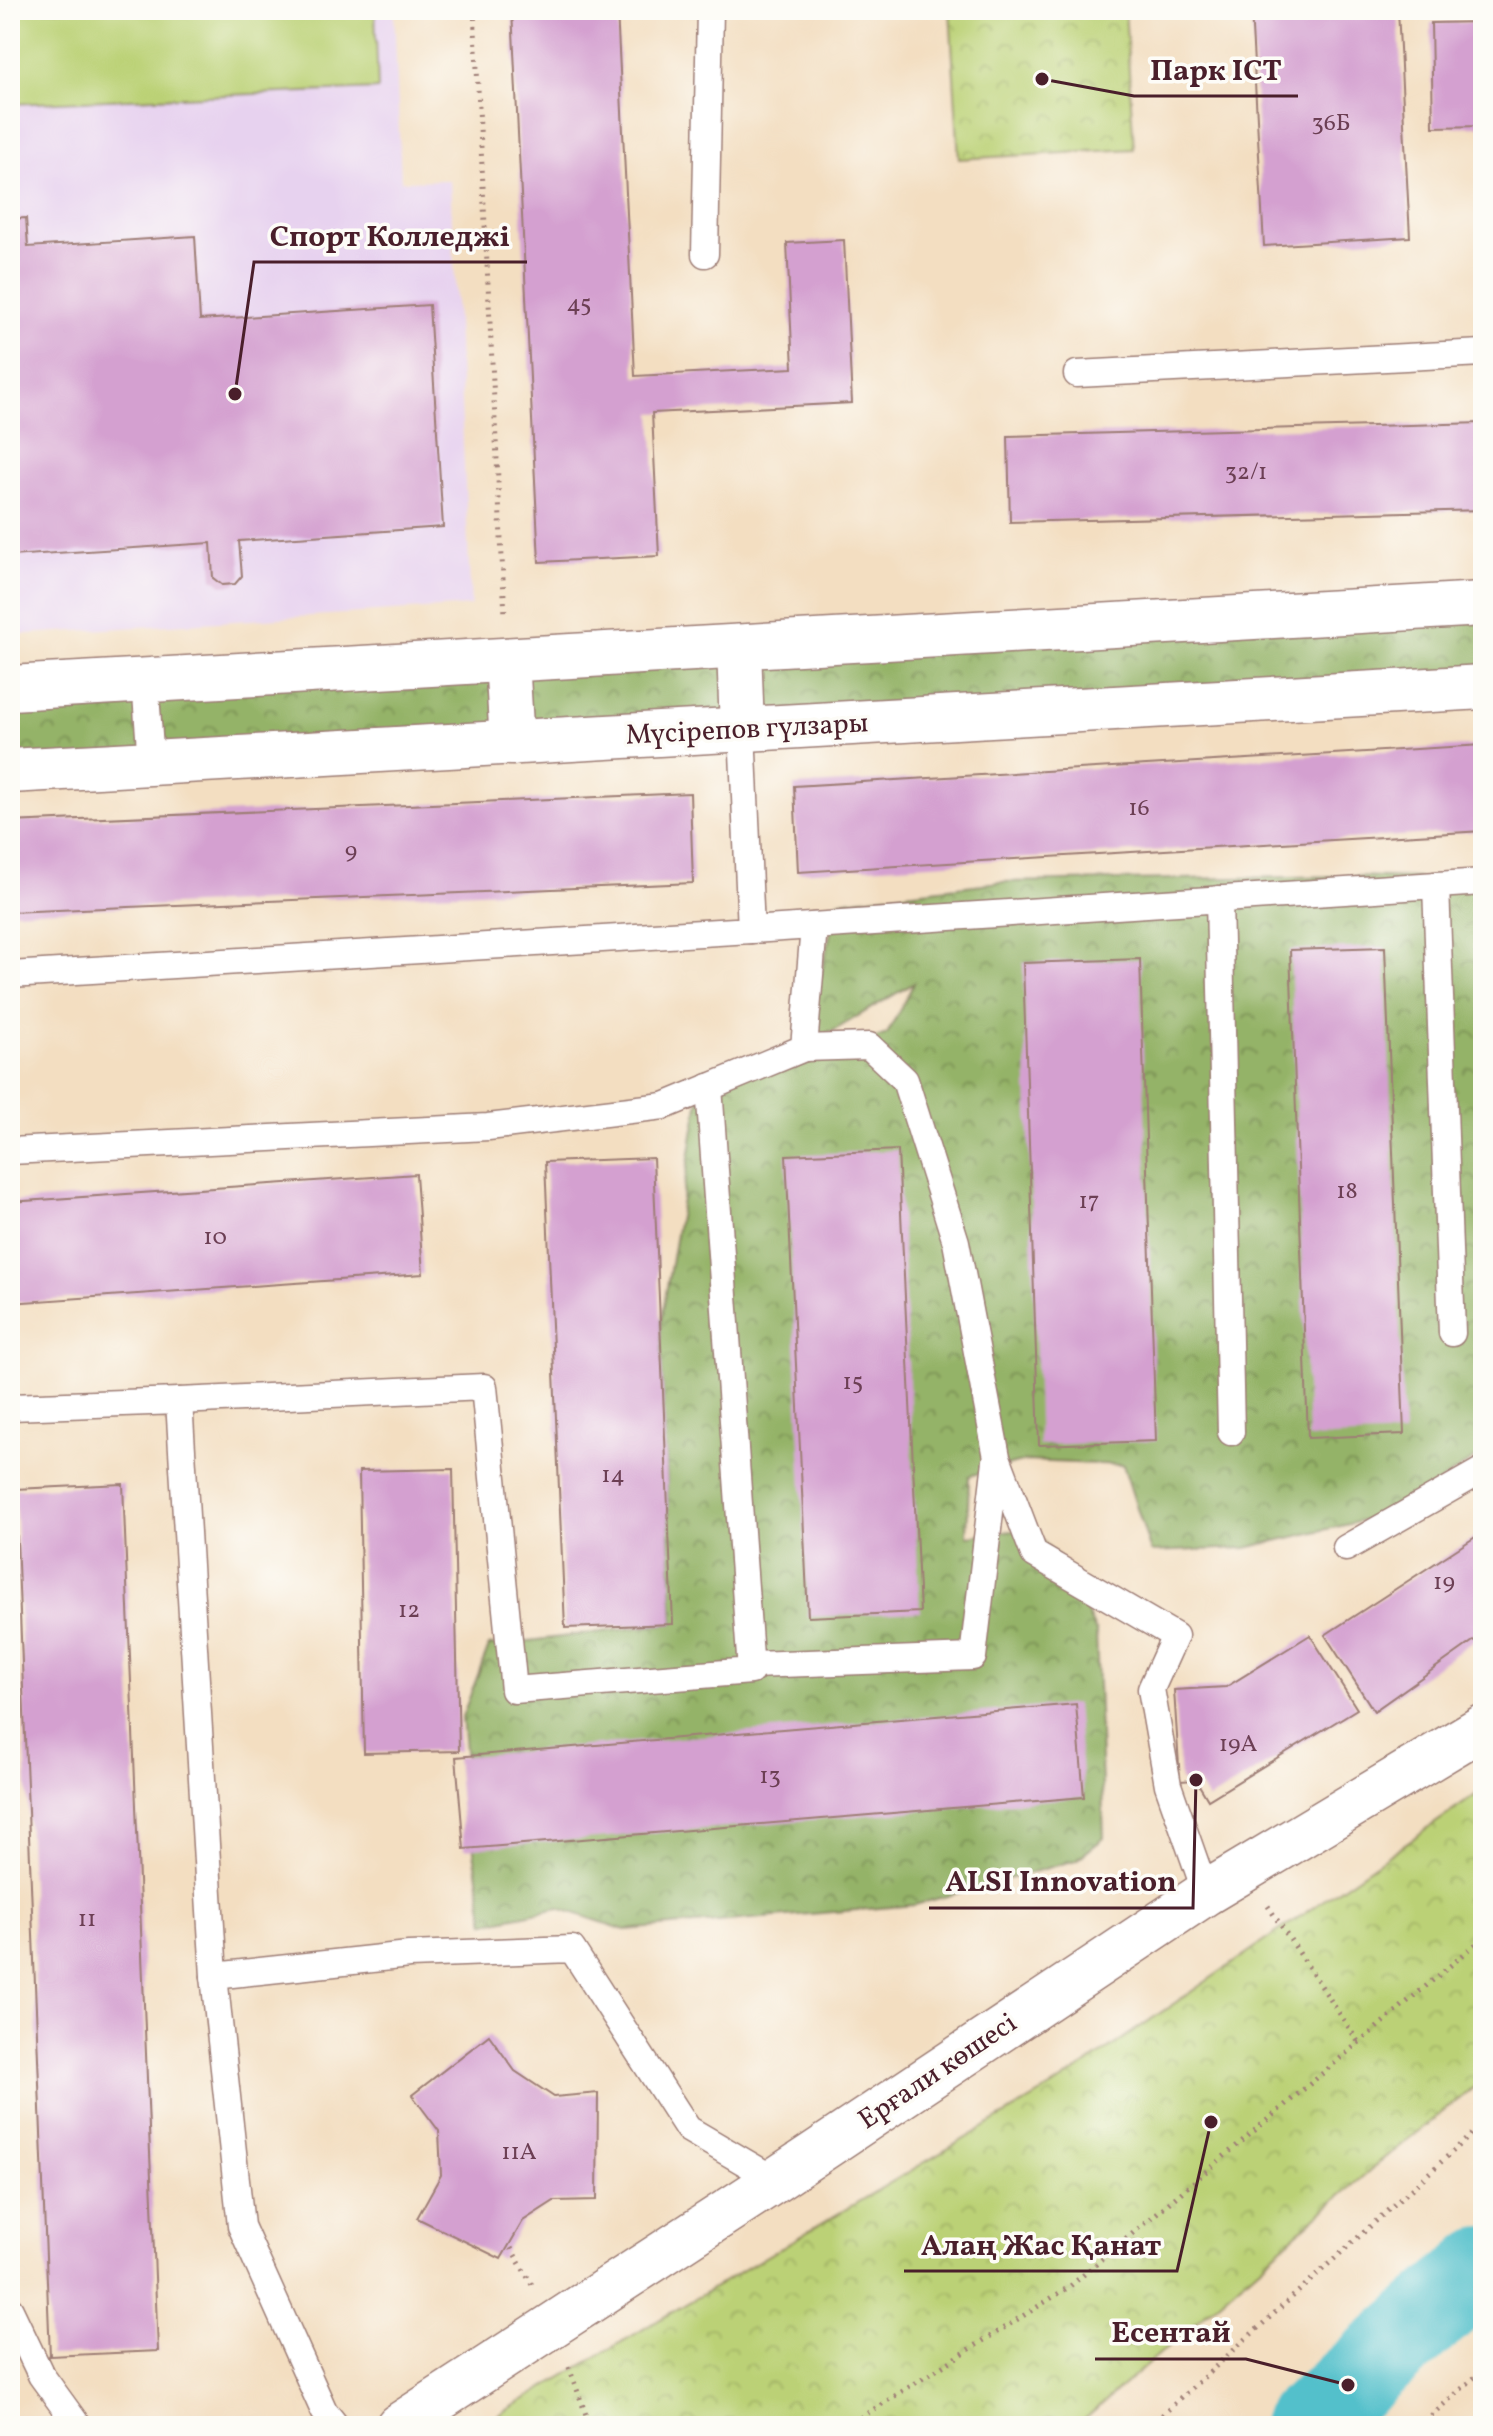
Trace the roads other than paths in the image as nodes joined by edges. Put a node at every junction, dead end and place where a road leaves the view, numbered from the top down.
1 (710, 10) edge
2 (705, 254) dead end
3 (1483, 353) edge
4 (1077, 374) dead end
5 (1483, 604) edge
6 (739, 647) junction
7 (507, 660) junction
8 (145, 680) junction
9 (1483, 687) edge
10 (10, 688) edge
11 (742, 730) junction
12 (512, 743) junction
13 (151, 763) junction
14 (10, 771) edge
15 (1483, 882) edge
16 (1436, 885) junction
17 (1219, 899) junction
18 (814, 926) junction
19 (751, 930) junction
20 (10, 975) edge
21 (804, 1048) junction
22 (709, 1087) junction
23 (10, 1151) edge
24 (1452, 1333) dead end
25 (179, 1401) junction
26 (10, 1407) edge
27 (1231, 1432) dead end
28 (997, 1457) junction
29 (1483, 1470) edge
30 (1346, 1548) dead end
31 (750, 1665) junction
32 (1483, 1727) edge
33 (1206, 1893) junction
34 (214, 1976) junction
35 (775, 2180) junction
36 (10, 2310) edge
37 (78, 2426) edge
38 (336, 2426) edge
39 (398, 2426) edge

1 - 2 lane
3 - 4 lane
5 - 6 street
6 - 7 street
6 - 11 street
7 - 8 street
7 - 12 street
8 - 10 street
8 - 13 lane
9 - 11 street, Мүсірепов гүлзары
11 - 12 street, Мүсірепов гүлзары
11 - 19 lane
12 - 13 street, Мүсірепов гүлзары
13 - 14 street, Мүсірепов гүлзары
15 - 16 lane
16 - 17 lane
16 - 24 lane
17 - 18 lane
17 - 27 lane
18 - 19 lane
18 - 21 lane
19 - 20 lane
21 - 22 lane
21 - 28 lane
22 - 23 lane
22 - 31 lane
25 - 26 lane
25 - 31 lane
25 - 34 lane
28 - 31 lane
28 - 33 lane
29 - 30 lane
32 - 33 street, Ерғали көшесі
33 - 35 street, Ерғали көшесі
34 - 35 lane
34 - 38 lane
35 - 39 street, Ерғали көшесі
36 - 37 lane

